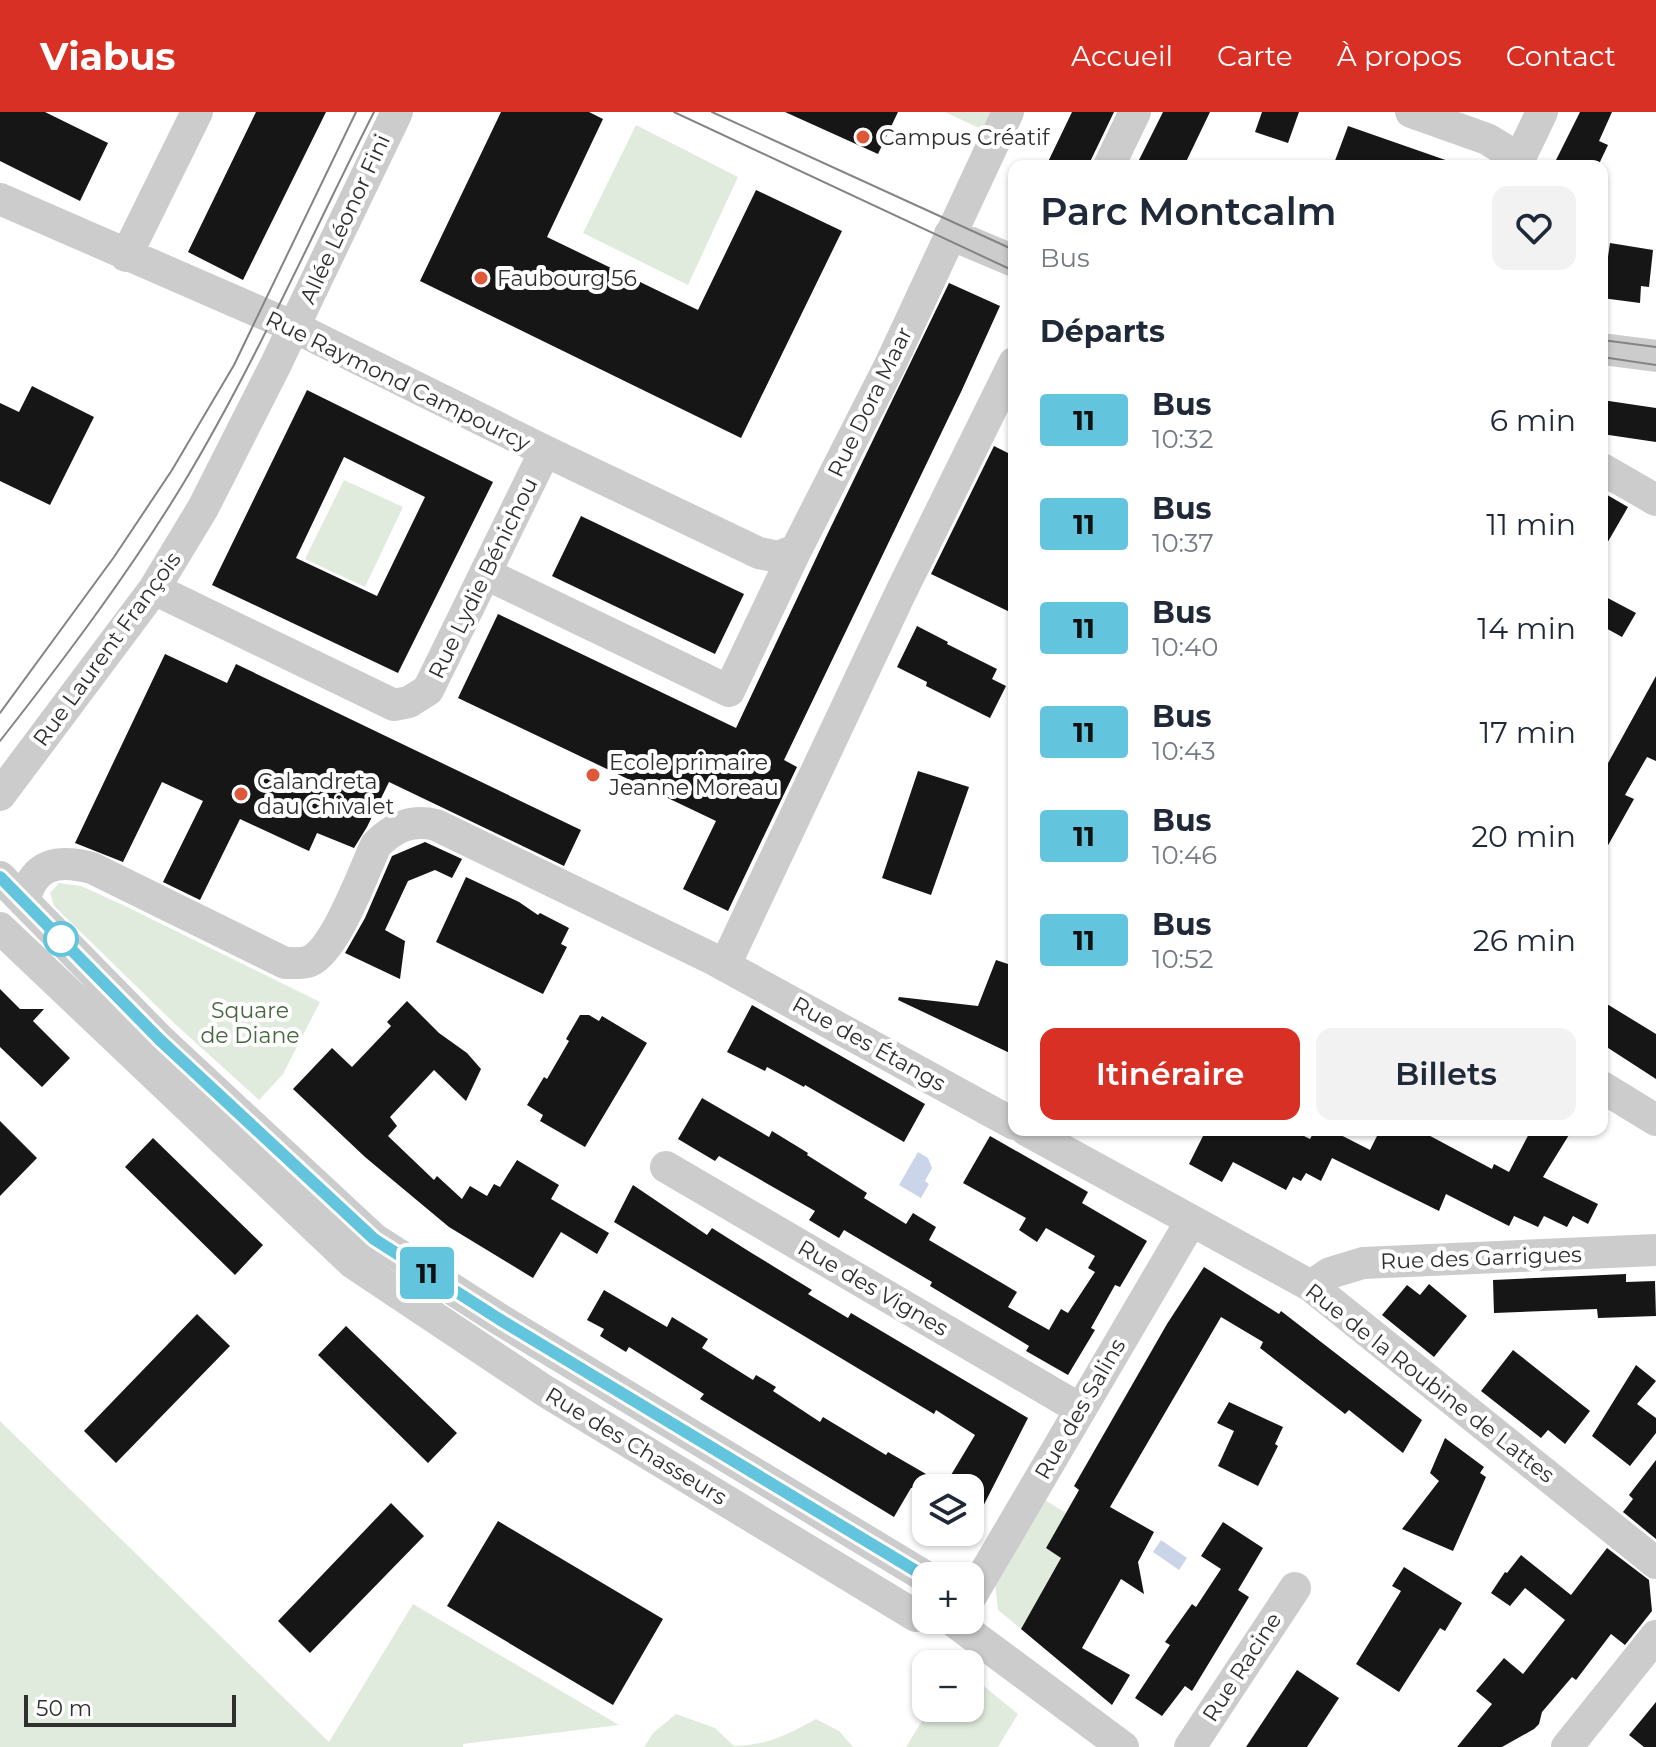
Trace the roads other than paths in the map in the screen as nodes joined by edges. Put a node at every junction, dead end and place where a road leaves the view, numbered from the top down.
1 (197, 112) edge
2 (397, 112) edge
3 (1008, 112) edge
4 (1135, 112) edge
5 (1411, 112) edge
6 (1542, 112) edge
7 (1112, 160) edge
8 (1519, 160) edge
9 (0, 199) edge
10 (950, 234) junction
11 (126, 256) junction
12 (1008, 258) edge
13 (294, 327) junction
14 (1608, 350) edge
15 (1656, 356) edge
16 (1008, 375) edge
17 (545, 451) junction
18 (1608, 472) edge
19 (1656, 500) edge
20 (796, 550) junction
21 (486, 574) junction
22 (154, 589) junction
23 (0, 795) edge
24 (0, 877) edge
25 (24, 901) junction
26 (0, 928) edge
27 (725, 965) junction
28 (163, 1064) junction
29 (1608, 1091) edge
30 (1656, 1120) edge
31 (1008, 1121) edge
32 (1037, 1136) edge
33 (666, 1167) dead end
34 (1191, 1221) junction
35 (374, 1239) junction
36 (1656, 1250) edge
37 (353, 1263) junction
38 (1311, 1286) junction
39 (1080, 1409) junction
40 (1656, 1563) edge
41 (984, 1564) edge
42 (912, 1569) edge
43 (1295, 1588) dead end
44 (912, 1614) edge
45 (977, 1634) edge
46 (1656, 1636) edge
47 (1123, 1747) edge
48 (1190, 1747) edge
49 (1567, 1747) edge

1 - 11 street
2 - 13 street, Allée Léonor Fini
3 - 10 street, Rue Dora Maar
4 - 7 street
5 - 8 street
6 - 8 street
9 - 11 street, Rue Raymond Campourcy
10 - 12 street
10 - 20 street, Rue Dora Maar
11 - 13 street, Rue Raymond Campourcy
13 - 17 street, Rue Raymond Campourcy
13 - 22 street, Rue Laurent François
14 - 15 street
16 - 27 street
17 - 20 street, Rue Raymond Campourcy
17 - 21 street, Rue Lydie Bénichou
18 - 19 street
20 - 21 street, Rue Dora Maar
21 - 22 street, Rue Lydie Bénichou
22 - 23 street, Rue Laurent François
24 - 25 street, Rue des Chasseurs
25 - 27 street, Rue des Étangs
25 - 28 street, Rue des Chasseurs
26 - 28 street, Rue des Chasseurs
27 - 31 street, Rue des Étangs
28 - 35 street, Rue des Chasseurs
28 - 37 street, Rue des Chasseurs
29 - 30 street
32 - 34 street
33 - 39 street, Rue des Vignes
34 - 38 street, Rue de la Roubine de Lattes
34 - 39 street, Rue des Salins
35 - 37 street
35 - 42 street, Rue des Chasseurs
36 - 38 street, Rue des Garrigues
37 - 44 street, Rue des Chasseurs
38 - 40 street, Rue de la Roubine de Lattes
39 - 41 street, Rue des Salins
43 - 48 street, Rue Racine
45 - 47 street, Rue des Chasseurs
46 - 49 street

